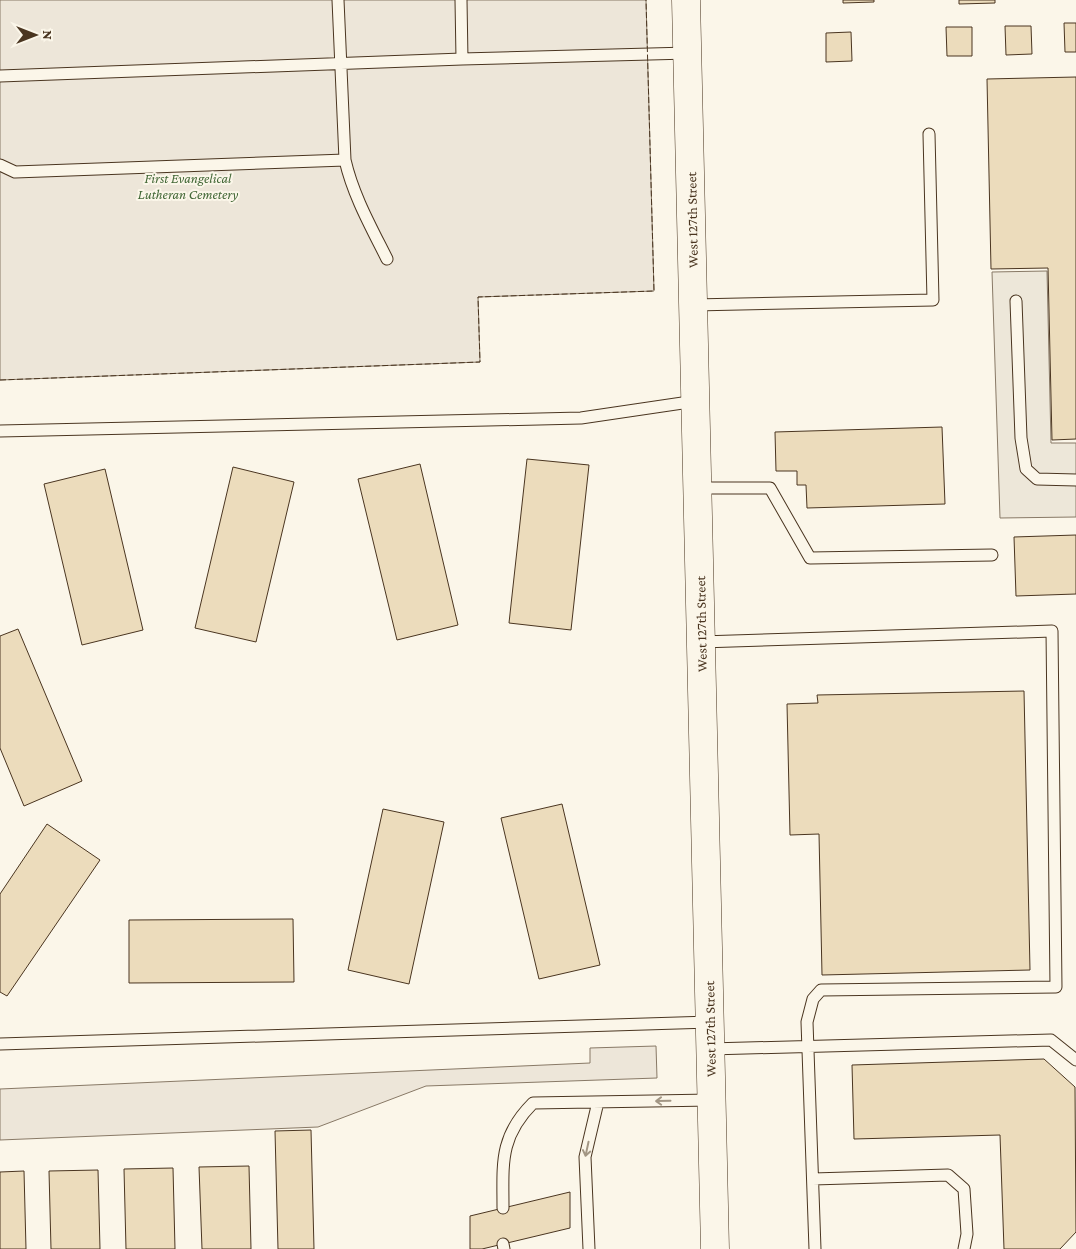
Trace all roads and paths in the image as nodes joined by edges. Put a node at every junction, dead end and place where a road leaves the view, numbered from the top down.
1 (338, 0) edge
2 (461, 0) edge
3 (686, 0) edge
4 (688, 53) junction
5 (462, 59) junction
6 (340, 63) junction
7 (0, 76) edge
8 (928, 134) dead end
9 (345, 160) junction
10 (0, 165) edge
11 (387, 259) dead end
12 (1016, 301) dead end
13 (694, 305) junction
14 (696, 401) junction
15 (0, 431) edge
16 (1076, 480) edge
17 (698, 488) junction
18 (992, 555) dead end
19 (701, 642) junction
20 (710, 1022) junction
21 (0, 1044) edge
22 (808, 1048) junction
23 (710, 1049) junction
24 (1076, 1060) edge
25 (711, 1100) junction
26 (598, 1102) junction
27 (813, 1179) junction
28 (503, 1208) dead end
29 (589, 1249) edge
30 (715, 1249) edge
31 (815, 1249) edge
32 (964, 1249) edge

1 - 6 lane
2 - 5 lane
3 - 4 main road, West 127th Street
4 - 5 lane
4 - 13 main road, West 127th Street
5 - 6 lane
6 - 7 lane
6 - 9 lane
8 - 13 lane
9 - 10 lane
9 - 11 lane
12 - 16 lane
13 - 14 main road, West 127th Street
14 - 15 lane
14 - 17 main road, West 127th Street
17 - 18 lane
17 - 19 main road, West 127th Street
19 - 20 main road, West 127th Street
19 - 22 lane
20 - 21 lane
20 - 23 main road, West 127th Street
22 - 23 lane
22 - 24 lane
22 - 27 lane
23 - 25 main road, West 127th Street
25 -> 26 lane
25 - 30 main road, West 127th Street
26 - 28 lane
26 -> 29 lane
27 - 31 lane
27 - 32 lane

